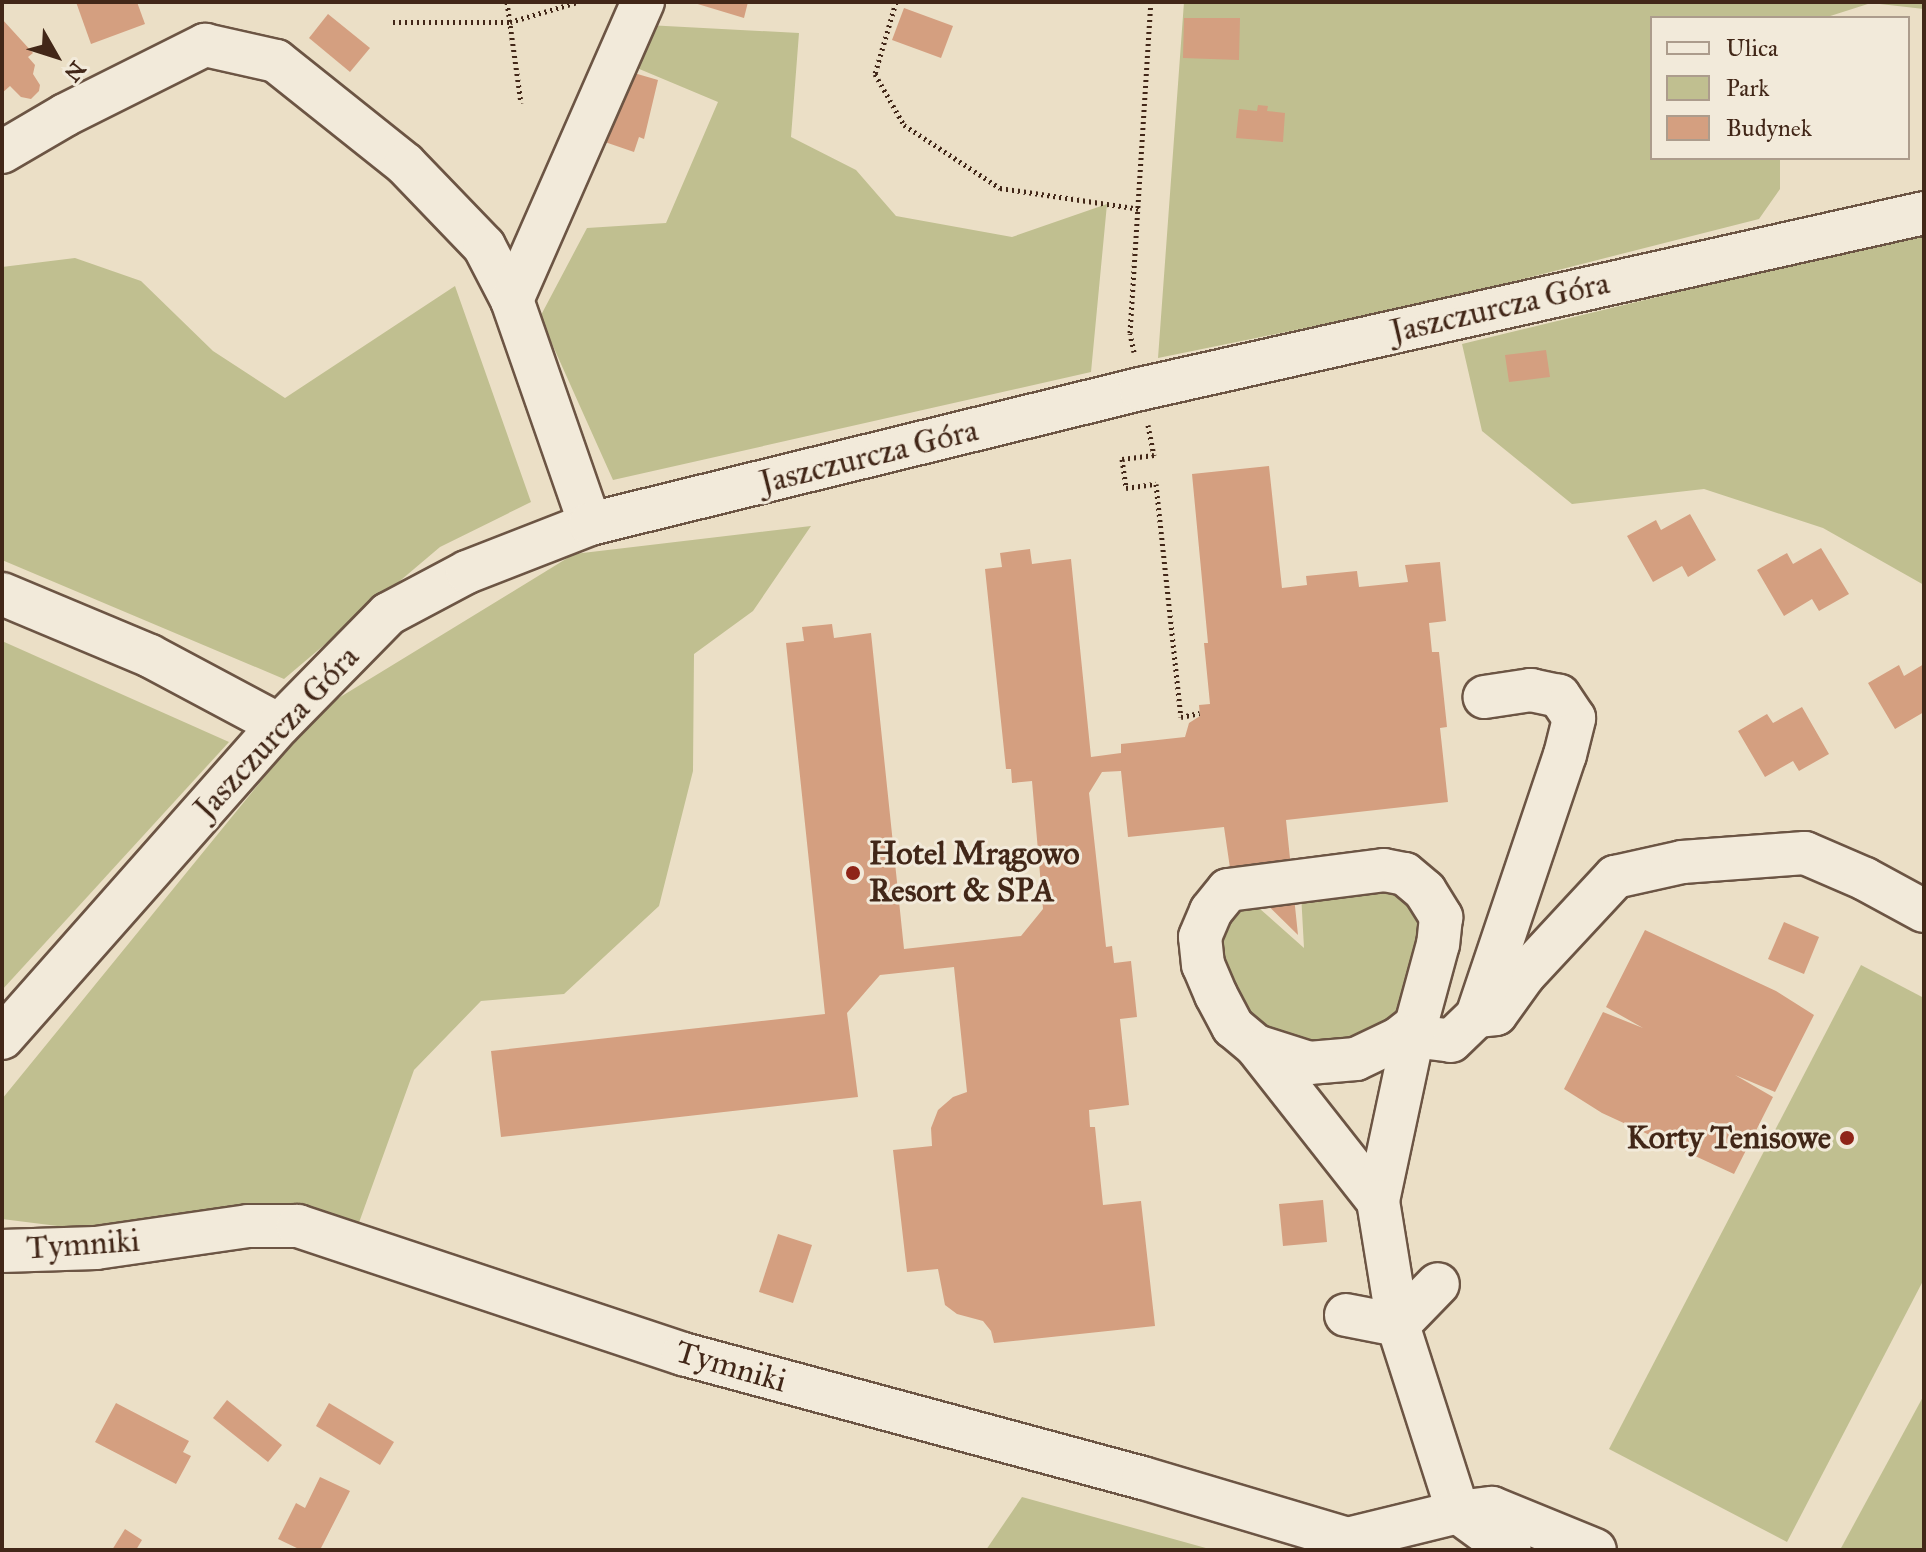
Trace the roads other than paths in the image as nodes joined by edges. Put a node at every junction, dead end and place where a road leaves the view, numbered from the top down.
1 (643, 2) edge
2 (2, 152) edge
3 (1924, 213) edge
4 (512, 300) junction
5 (590, 524) junction
6 (2, 594) edge
7 (1485, 697) dead end
8 (279, 725) junction
9 (1924, 911) edge
10 (1477, 1016) junction
11 (1415, 1030) junction
12 (2, 1038) edge
13 (1256, 1046) junction
14 (1378, 1201) junction
15 (2, 1251) edge
16 (1438, 1284) dead end
17 (1346, 1315) dead end
18 (1398, 1325) junction
19 (1458, 1512) junction
20 (1510, 1550) edge
21 (1595, 1550) edge

1 - 4 street
2 - 4 street
3 - 5 street, Jaszczurcza Góra
4 - 5 street
5 - 8 street, Jaszczurcza Góra
6 - 8 street
7 - 10 street
8 - 12 street, Jaszczurcza Góra
9 - 10 street
10 - 11 street
11 - 13 street
11 - 13 street
11 - 14 street
13 - 14 street
14 - 18 street
15 - 19 street, Tymniki
16 - 18 street
17 - 18 street
18 - 19 street
19 - 20 street
19 - 21 street, Tymniki

